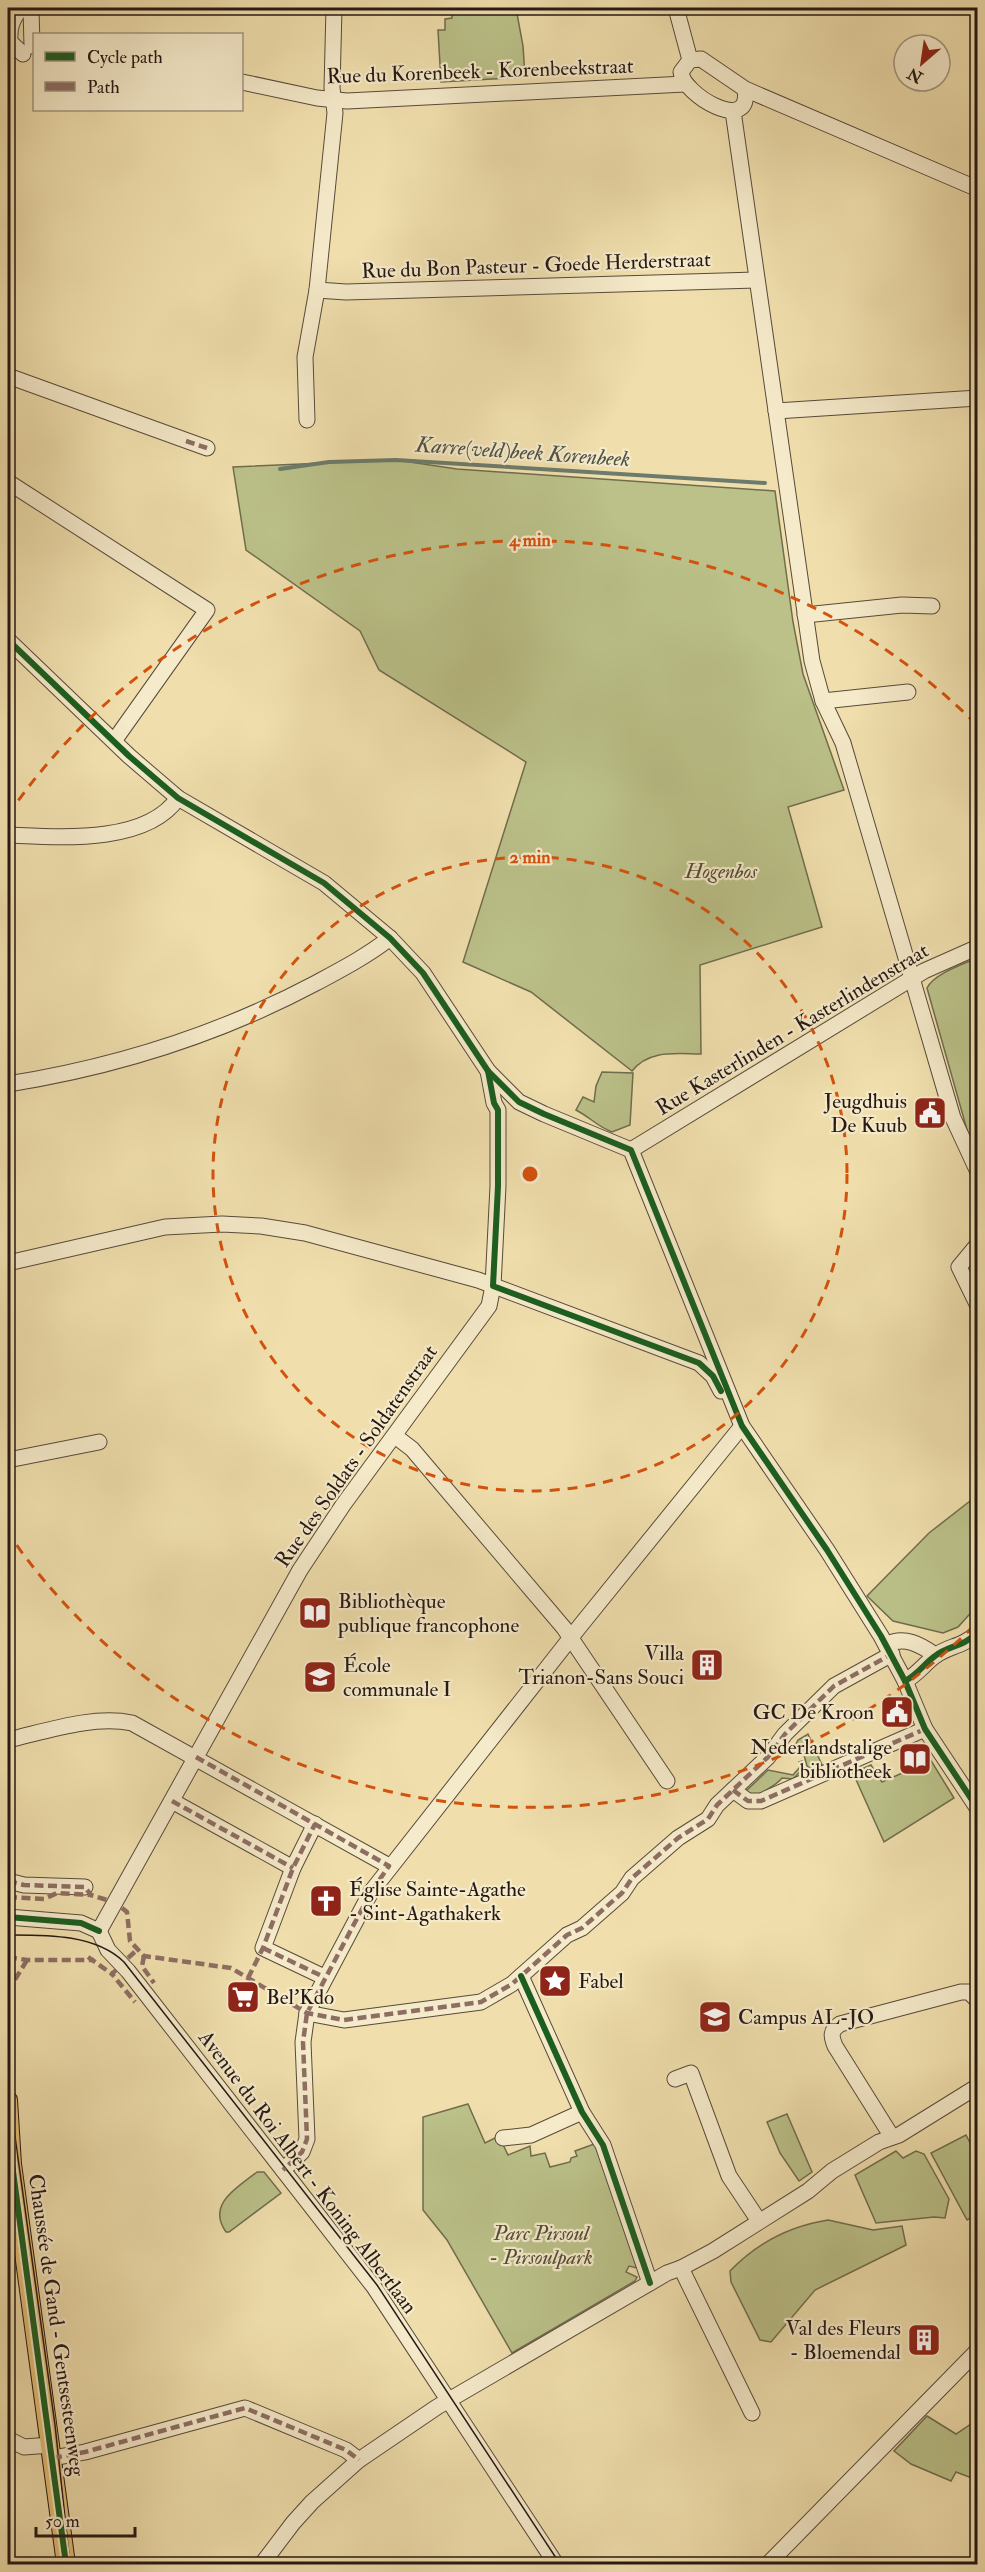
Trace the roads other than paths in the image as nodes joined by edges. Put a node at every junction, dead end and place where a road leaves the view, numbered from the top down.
1 (21, 8) edge
2 (31, 8) edge
3 (333, 8) edge
4 (676, 8) edge
5 (9, 43) edge
6 (30, 49) edge
7 (8, 59) edge
8 (690, 60) junction
9 (243, 82) edge
10 (685, 84) junction
11 (745, 89) junction
12 (333, 100) junction
13 (733, 111) junction
14 (978, 189) edge
15 (756, 280) junction
16 (317, 290) junction
17 (8, 376) edge
18 (978, 398) edge
19 (776, 411) junction
20 (307, 420) dead end
21 (207, 448) dead end
22 (8, 482) edge
23 (932, 606) dead end
24 (804, 615) junction
25 (8, 640) edge
26 (908, 692) dead end
27 (823, 701) junction
28 (114, 741) junction
29 (178, 798) junction
30 (8, 835) edge
31 (390, 938) junction
32 (978, 947) edge
33 (913, 978) junction
34 (488, 1071) junction
35 (8, 1084) edge
36 (519, 1102) junction
37 (498, 1110) junction
38 (631, 1150) junction
39 (978, 1172) edge
40 (978, 1244) edge
41 (8, 1263) edge
42 (493, 1286) junction
43 (978, 1306) edge
44 (714, 1351) junction
45 (699, 1363) junction
46 (730, 1402) junction
47 (742, 1426) junction
48 (395, 1436) junction
49 (99, 1442) dead end
50 (8, 1460) edge
51 (978, 1632) edge
52 (571, 1638) junction
53 (889, 1650) junction
54 (935, 1655) junction
55 (905, 1681) junction
56 (925, 1729) junction
57 (8, 1740) edge
58 (196, 1757) junction
59 (667, 1781) dead end
60 (733, 1790) junction
61 (172, 1801) junction
62 (978, 1809) edge
63 (315, 1824) junction
64 (390, 1866) junction
65 (293, 1868) junction
66 (8, 1881) edge
67 (85, 1887) dead end
68 (8, 1917) edge
69 (99, 1931) junction
70 (521, 1976) junction
71 (324, 1977) junction
72 (978, 2001) edge
73 (308, 2013) junction
74 (675, 2079) dead end
75 (978, 2086) edge
76 (8, 2100) edge
77 (582, 2112) junction
78 (503, 2138) dead end
79 (892, 2138) junction
80 (10, 2158) edge
81 (283, 2170) junction
82 (759, 2221) junction
83 (681, 2268) junction
84 (650, 2283) junction
85 (978, 2350) edge
86 (449, 2401) junction
87 (752, 2413) dead end
88 (8, 2439) edge
89 (52, 2451) junction
90 (359, 2460) junction
91 (553, 2563) edge
92 (66, 2565) edge
93 (262, 2565) edge
94 (768, 2565) edge

1 - 5 street
2 - 6 street
3 - 12 street
4 - 8 street
5 - 6 street
6 - 7 street
8 - 10 street
8 - 11 street
9 - 12 street, Rue du Korenbeek - Korenbeekstraat
10 - 12 street, Rue du Korenbeek - Korenbeekstraat
10 - 13 street
11 - 13 street
11 - 14 street
12 - 16 street
13 - 15 street
15 - 16 street, Rue du Bon Pasteur - Goede Herderstraat
15 - 19 street
16 - 20 street
17 - 21 street
18 - 19 street
19 - 24 street
22 - 28 street
23 - 24 street
24 - 27 street
25 - 28 street
26 - 27 street
27 - 33 street
28 - 29 street
29 - 30 street
29 - 31 street
31 - 34 street
31 - 35 street
32 - 33 street, Rue Kasterlinden - Kasterlindenstraat
33 - 38 street, Rue Kasterlinden - Kasterlindenstraat
33 - 39 street
34 - 36 street
34 - 37 street, Rue des Soldats - Soldatenstraat
36 - 37 street
36 - 38 street
37 - 42 street, Rue des Soldats - Soldatenstraat
38 - 44 street
40 - 43 street
41 - 42 street
42 - 45 street
42 - 48 street, Rue des Soldats - Soldatenstraat
44 - 45 street
44 - 46 street
45 - 46 street
46 - 47 street
47 - 52 street
47 - 53 street
48 - 52 street
48 - 58 street, Rue des Soldats - Soldatenstraat
49 - 50 street
51 - 54 street
52 - 59 street
52 - 64 street
53 - 54 street
53 - 55 street
53 - 60 street
54 - 55 street
55 - 56 street
56 - 60 street
56 - 62 street
57 - 58 street
58 - 61 street, Rue des Soldats - Soldatenstraat
58 - 63 street
60 - 70 street
61 - 65 street
61 - 69 street, Rue des Soldats - Soldatenstraat
63 - 64 street
63 - 65 street
64 - 71 street
65 - 71 street
66 - 67 street
68 - 69 street
69 - 81 street, Avenue du Roi Albert - Koning Albertlaan
70 - 73 street
70 - 77 street
71 - 73 street
72 - 79 street
73 - 81 street
74 - 82 street
75 - 79 street
76 - 80 main road, Chaussée de Gand - Gentsesteenweg
77 - 78 street
77 - 84 street
79 - 82 street
80 - 89 main road, Chaussée de Gand - Gentsesteenweg
81 - 86 street, Avenue du Roi Albert - Koning Albertlaan
82 - 83 street
83 - 84 street
83 - 87 street
84 - 86 street
85 - 94 street
86 - 90 street
86 - 91 street, Avenue du Roi Albert - Koning Albertlaan
88 - 89 street
89 - 90 street
89 - 92 main road, Chaussée de Gand - Gentsesteenweg
90 - 93 street

